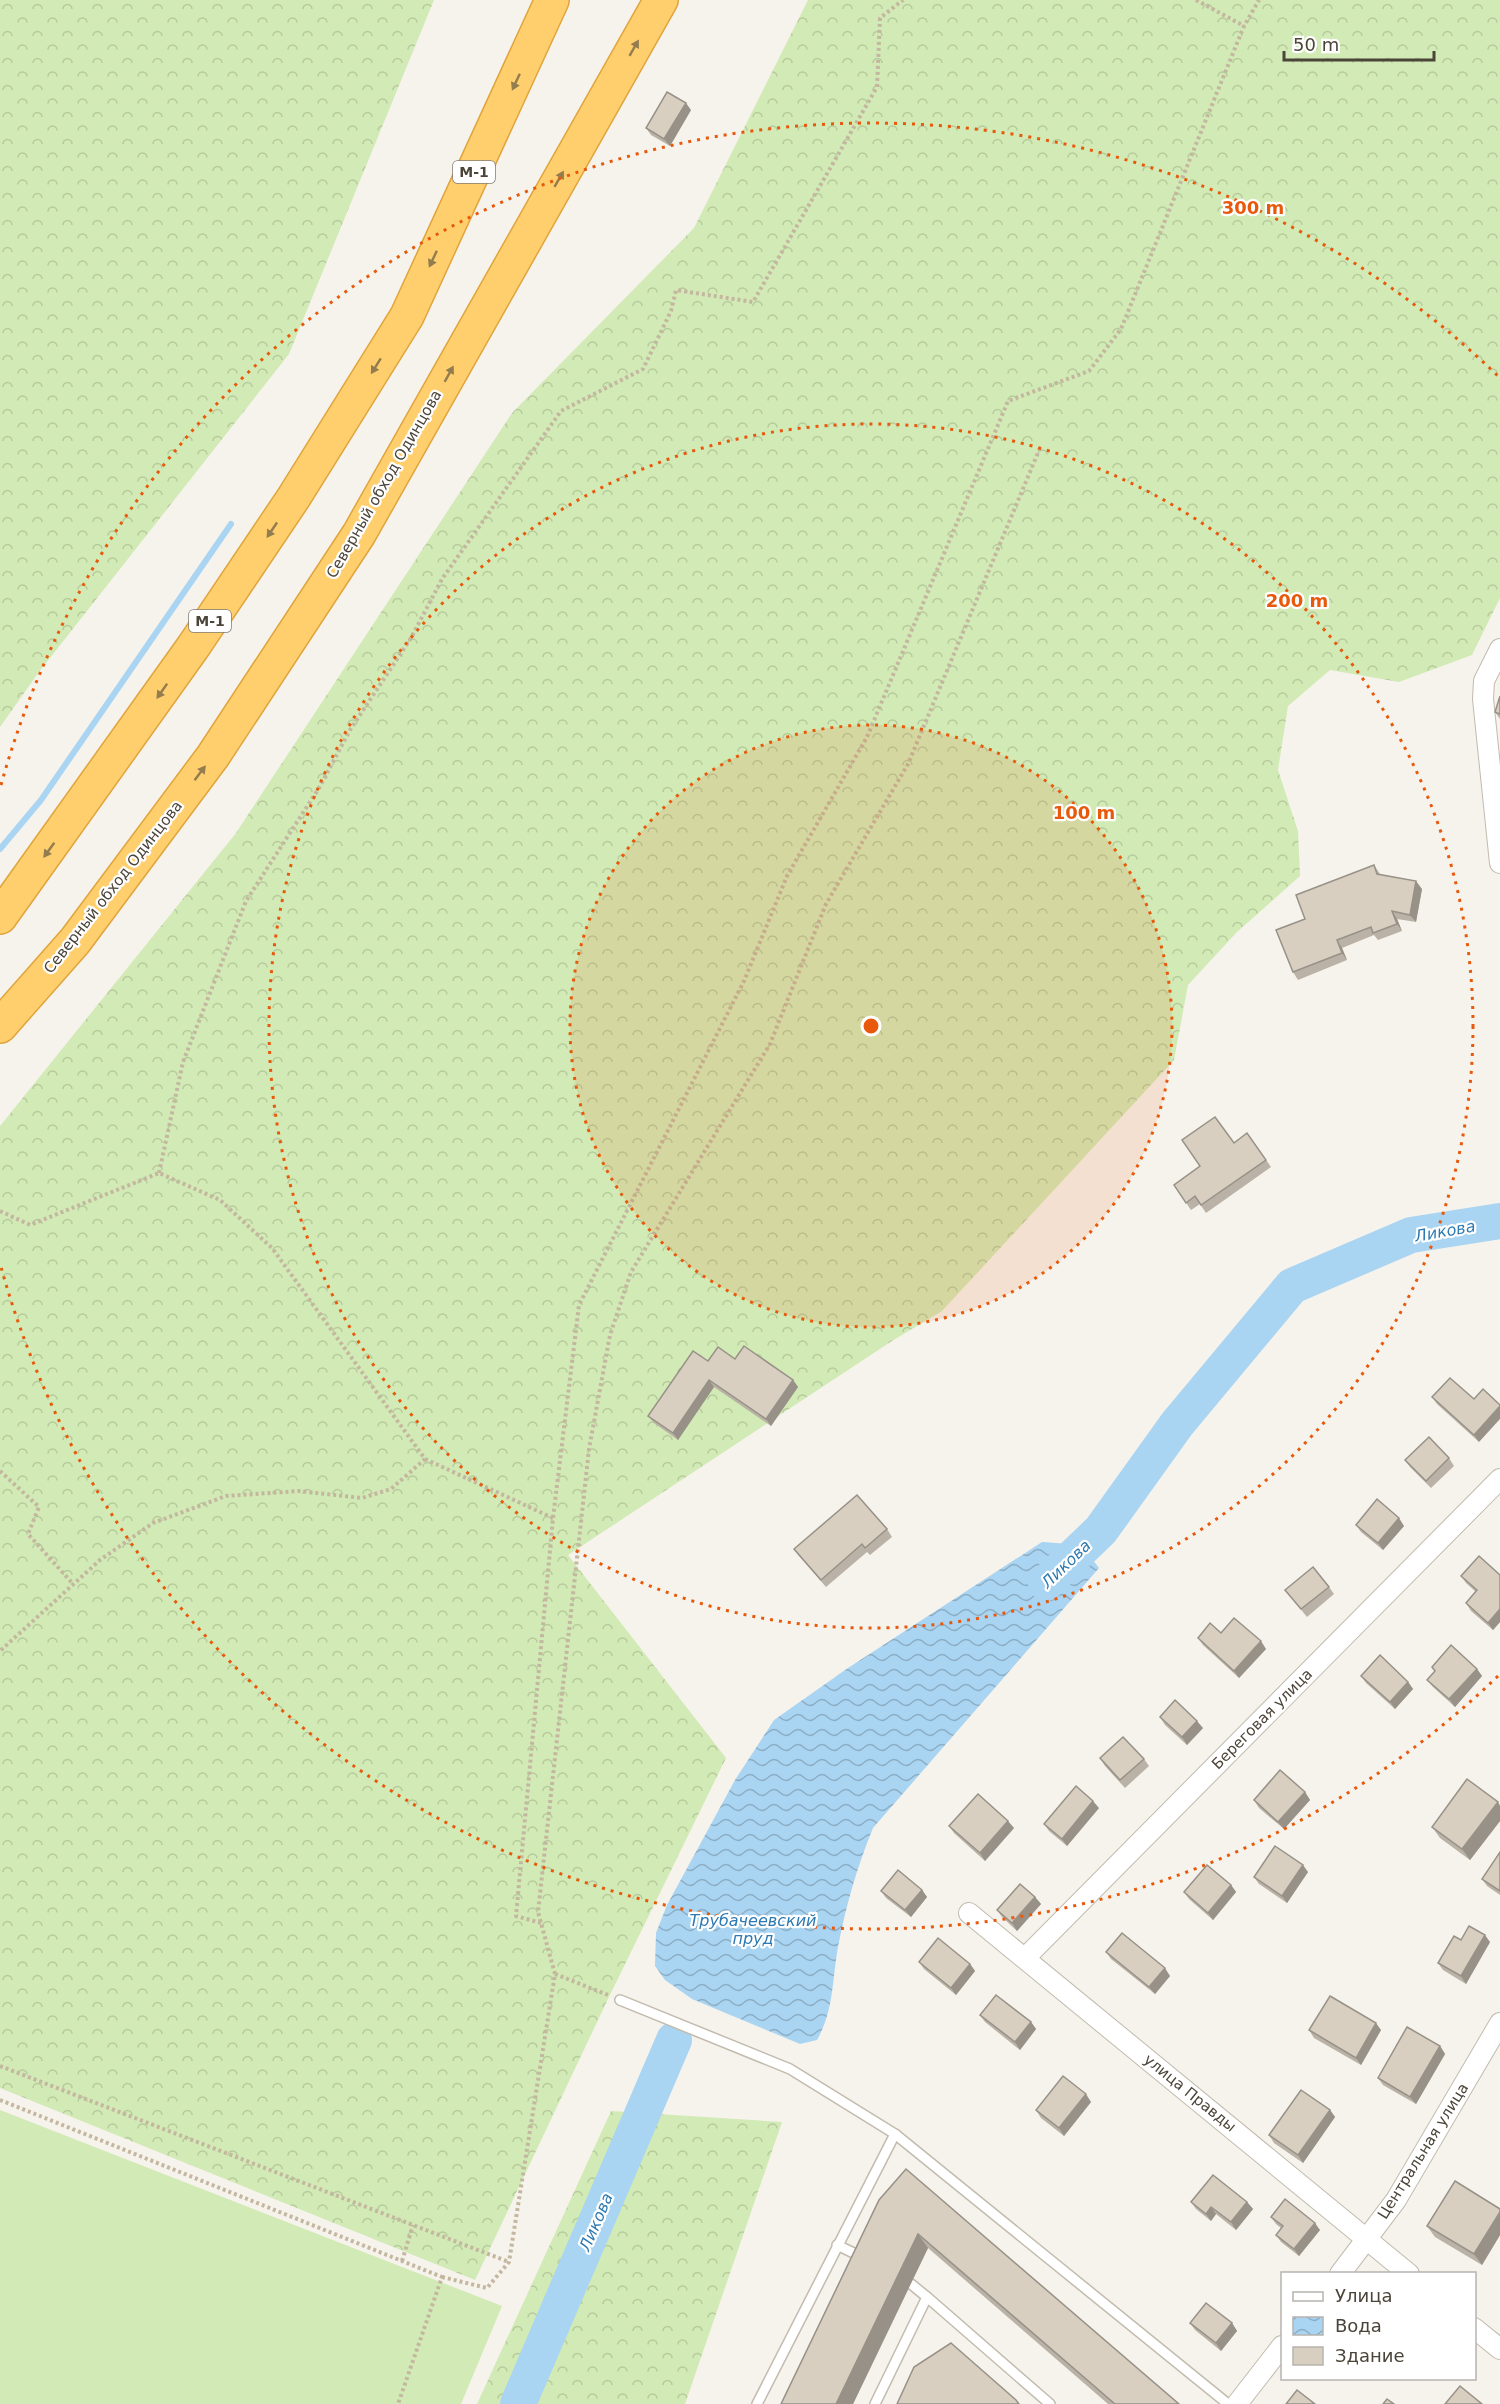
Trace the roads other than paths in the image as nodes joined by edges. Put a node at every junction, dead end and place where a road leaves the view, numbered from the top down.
1 (661, 0) edge
2 (543, 13) edge
3 (1500, 649) edge
4 (1500, 863) edge
5 (0, 917) edge
6 (0, 1026) edge
7 (1500, 1479) edge
8 (969, 1913) dead end
9 (1025, 1958) junction
10 (620, 2000) road end
11 (1500, 2023) edge
12 (895, 2134) junction
13 (1367, 2239) junction
14 (837, 2246) junction
15 (867, 2260) edge
16 (1342, 2272) edge
17 (1407, 2272) edge
18 (911, 2284) dead end
19 (927, 2297) junction
20 (1476, 2330) edge
21 (1281, 2347) edge
22 (1500, 2349) edge
23 (757, 2404) edge
24 (875, 2404) edge
25 (1050, 2404) edge
26 (1228, 2404) edge
27 (1237, 2404) edge

6 -> 1 highway, Северный обход Одинцова
2 -> 5 highway, М-1
3 - 4 street
7 - 9 street, Береговая улица
8 - 9 street, улица Правды
9 - 13 street, улица Правды
10 - 12 lane
11 - 13 street, Центральная улица
12 - 14 lane
12 - 26 lane
13 - 16 street, Центральная улица
13 - 17 street, улица Правды
14 - 15 lane
14 - 23 lane
18 - 19 lane
19 - 24 lane
19 - 25 lane
20 - 22 street
21 - 27 street

